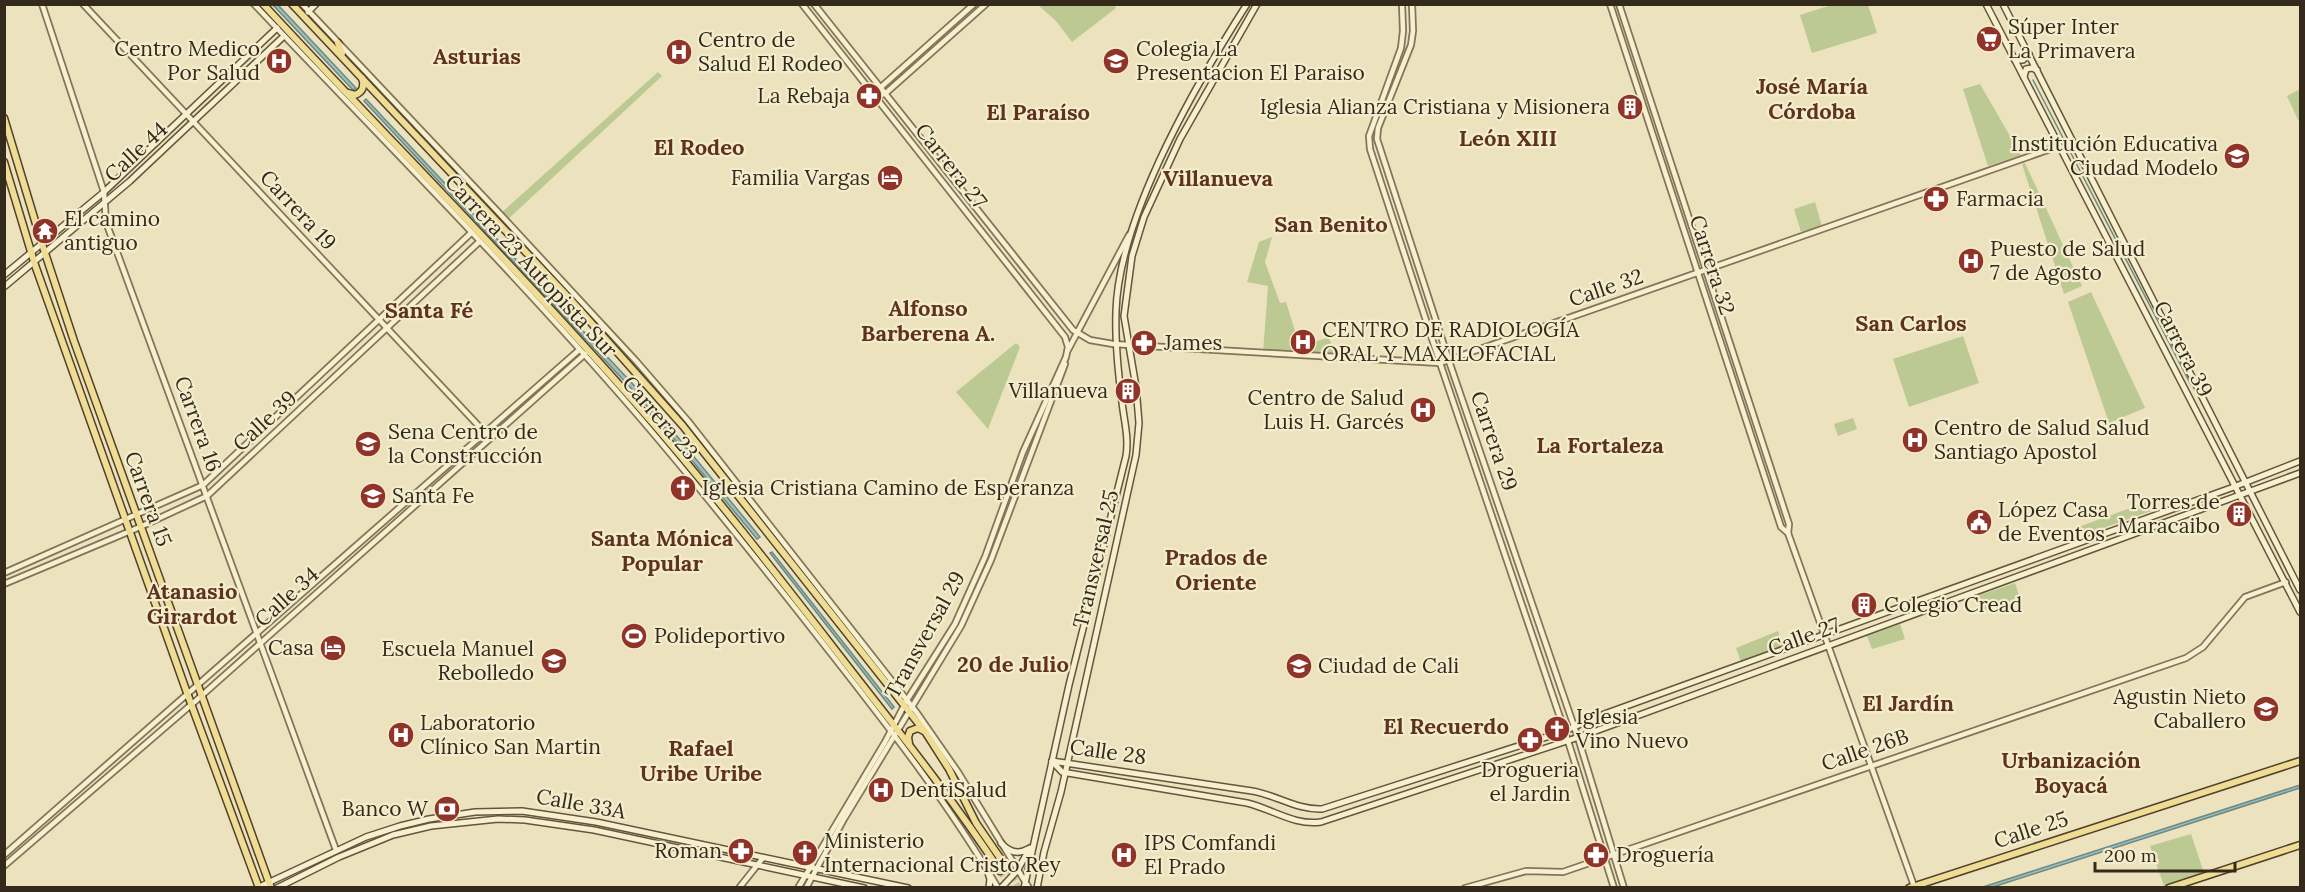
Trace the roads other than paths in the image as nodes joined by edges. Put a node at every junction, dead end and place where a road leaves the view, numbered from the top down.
1 (42, 4) edge
2 (83, 4) edge
3 (254, 4) edge
4 (292, 4) edge
5 (302, 4) edge
6 (316, 4) edge
7 (802, 4) edge
8 (814, 4) edge
9 (974, 4) edge
10 (986, 4) edge
11 (1247, 4) edge
12 (1257, 4) edge
13 (1402, 4) edge
14 (1412, 4) edge
15 (1610, 4) edge
16 (1619, 4) edge
17 (1986, 4) edge
18 (2003, 4) edge
19 (264, 8) edge
20 (308, 12) junction
21 (277, 28) junction
22 (1403, 31) junction
23 (1413, 31) junction
24 (320, 33) junction
25 (284, 36) junction
26 (332, 36) junction
27 (338, 43) junction
28 (1401, 48) junction
29 (1409, 50) junction
30 (305, 53) junction
31 (2029, 54) junction
32 (345, 59) junction
33 (2014, 60) junction
34 (2038, 71) junction
35 (359, 74) junction
36 (2024, 78) junction
37 (880, 88) junction
38 (342, 89) junction
39 (885, 94) junction
40 (876, 98) junction
41 (186, 115) junction
42 (4, 118) edge
43 (193, 122) junction
44 (377, 130) junction
45 (2059, 146) junction
46 (4, 162) edge
47 (104, 192) junction
48 (105, 204) junction
49 (1132, 230) junction
50 (471, 233) junction
51 (479, 242) junction
52 (42, 244) junction
53 (31, 252) junction
54 (45, 254) junction
55 (35, 262) junction
56 (1706, 270) junction
57 (1697, 273) junction
58 (4, 275) edge
59 (4, 287) edge
60 (379, 321) junction
61 (386, 328) junction
62 (1077, 334) junction
63 (1117, 345) junction
64 (1130, 346) junction
65 (579, 350) junction
66 (1068, 351) junction
67 (586, 353) junction
68 (1449, 360) junction
69 (1440, 363) junction
70 (2197, 385) junction
71 (2185, 389) junction
72 (2207, 405) junction
73 (2196, 410) junction
74 (484, 433) junction
75 (490, 438) junction
76 (2301, 461) edge
77 (2301, 472) edge
78 (2246, 482) junction
79 (203, 485) junction
80 (2235, 486) junction
81 (2251, 492) junction
82 (207, 496) junction
83 (2240, 496) junction
84 (135, 514) junction
85 (125, 519) junction
86 (140, 527) junction
87 (129, 532) junction
88 (1788, 533) junction
89 (4, 573) edge
90 (2286, 582) junction
91 (4, 584) edge
92 (2301, 590) edge
93 (2301, 612) edge
94 (258, 633) junction
95 (1824, 635) junction
96 (261, 642) junction
97 (1828, 646) junction
98 (199, 686) junction
99 (188, 695) junction
100 (202, 695) junction
101 (191, 705) junction
102 (908, 706) junction
103 (1574, 727) junction
104 (1565, 730) junction
105 (895, 731) junction
106 (926, 733) junction
107 (1578, 737) junction
108 (1569, 741) junction
109 (909, 745) junction
110 (1052, 760) junction
111 (2301, 761) edge
112 (1068, 762) junction
113 (1870, 765) junction
114 (1065, 772) junction
115 (1377, 792) junction
116 (1383, 802) junction
117 (1377, 804) junction
118 (1322, 809) joint
119 (571, 818) junction
120 (1315, 823) joint
121 (569, 826) junction
122 (1035, 837) junction
123 (1001, 843) junction
124 (1031, 845) junction
125 (2301, 845) edge
126 (336, 850) junction
127 (4, 855) edge
128 (1613, 855) junction
129 (763, 858) junction
130 (1604, 858) junction
131 (4, 866) edge
132 (757, 866) junction
133 (986, 867) junction
134 (1007, 868) tunnel mouth
135 (813, 869) junction
136 (1017, 870) junction
137 (1000, 871) tunnel mouth
138 (808, 877) junction
139 (1024, 884) edge
140 (270, 885) edge
141 (258, 887) edge
142 (1911, 887) edge
143 (277, 888) edge
144 (739, 888) edge
145 (798, 888) edge
146 (806, 888) edge
147 (864, 888) edge
148 (908, 888) edge
149 (989, 888) edge
150 (999, 888) edge
151 (1029, 888) edge
152 (1036, 888) edge
153 (1464, 888) edge
154 (1614, 888) edge
155 (1624, 888) edge
156 (2169, 888) edge

1 - 47 street, Carrera 16
2 - 41 street, Carrera 19
3 - 19 street
4 - 24 main road, Carrera 23 Autopista Sur
5 - 20 street, Carrera 23
6 - 20 main road
7 - 40 street, Carrera 27
8 - 37 street, Carrera 27
9 - 37 street
10 - 39 street
11 - 49 main road
12 - 64 main road, Transversal 25
13 - 22 street, Carrera 29
14 - 23 street, Carrera 29
15 - 57 street, Carrera 32
16 - 56 street, Carrera 32
17 - 33 main road, Carrera 39
18 - 31 main road, Carrera 39
19 - 21 street
19 - 30 main road, Carrera 23 Autopista Sur
20 - 26 street, Carrera 23
21 - 25 street
21 - 41 main road, Calle 44
22 - 23 street
22 - 28 street, Carrera 29
23 - 29 street, Carrera 29
24 - 26 main road
24 - 32 main road, Carrera 23 Autopista Sur
25 - 30 street
25 - 43 main road, Calle 44
26 - 27 street, Carrera 23
27 - 32 main road
27 - 102 street, Carrera 23
28 - 29 street
28 - 69 street, Carrera 29
29 - 68 street, Carrera 29
30 - 38 main road, Carrera 23 Autopista Sur
30 - 44 street
31 - 33 main road
31 - 34 main road, Carrera 39
32 - 35 main road, Carrera 23 Autopista Sur
33 - 36 main road, Carrera 39
34 - 36 main road
34 - 70 main road, Carrera 39
35 - 38 main road
35 - 102 main road, Carrera 23 Autopista Sur
36 - 45 main road, Carrera 39
37 - 39 street, Carrera 27
37 - 40 street
38 - 44 main road, Carrera 23 Autopista Sur
39 - 40 street
39 - 62 street, Carrera 27
40 - 66 street, Carrera 27
41 - 43 street, Carrera 19
41 - 47 main road, Calle 44
42 - 52 main road, Carrera 15
43 - 48 main road, Calle 44
43 - 60 street, Carrera 19
44 - 50 street
44 - 67 main road, Carrera 23 Autopista Sur
45 - 56 street, Calle 32
45 - 71 main road, Carrera 39
46 - 53 main road, Carrera 15
47 - 48 street, Carrera 16
47 - 52 main road, Calle 44
48 - 54 main road, Calle 44
48 - 79 street, Carrera 16
49 - 62 street, Transversal 29
49 - 63 main road, Transversal 25
50 - 51 street
50 - 60 street, Calle 39
51 - 61 street, Calle 39
51 - 65 street
52 - 53 main road, Calle 44
52 - 54 main road, Carrera 15
53 - 55 main road, Carrera 15
53 - 58 main road, Calle 44
54 - 55 main road, Calle 44
54 - 84 main road, Carrera 15
55 - 59 main road, Calle 44
55 - 85 main road, Carrera 15
56 - 57 street, Calle 32
56 - 88 street, Carrera 32
57 - 68 street, Calle 32
57 - 88 street, Carrera 32
60 - 61 street, Carrera 19
60 - 79 street, Calle 39
61 - 74 street, Carrera 19
61 - 82 street, Calle 39
62 - 63 street, Calle 32
62 - 66 street, Transversal 29
63 - 64 street, Calle 32
63 - 110 main road, Transversal 25
64 - 69 street, Calle 32
64 - 112 main road, Transversal 25
65 - 67 street
65 - 74 street, Calle 34
66 - 102 street, Transversal 29
67 - 75 street, Calle 34
67 - 105 main road, Carrera 23 Autopista Sur
68 - 69 street, Calle 32
68 - 103 street, Carrera 29
69 - 104 street, Carrera 29
70 - 71 main road
70 - 72 main road, Carrera 39
71 - 73 main road, Carrera 39
72 - 73 main road
72 - 78 main road, Carrera 39
73 - 80 main road, Carrera 39
74 - 75 street, Carrera 19
74 - 94 street, Calle 34
75 - 96 street, Calle 34
76 - 78 main road, Calle 27
77 - 81 main road, Calle 27
78 - 80 main road, Calle 27
78 - 81 main road, Carrera 39
79 - 82 street, Carrera 16
79 - 84 street, Calle 39
80 - 83 main road, Carrera 39
80 - 95 main road, Calle 27
81 - 83 main road, Calle 27
81 - 92 main road, Carrera 39
82 - 86 street, Calle 39
82 - 94 street, Carrera 16
83 - 90 main road, Carrera 39
83 - 97 main road, Calle 27
84 - 85 street, Calle 39
84 - 86 main road, Carrera 15
85 - 87 main road, Carrera 15
85 - 89 street, Calle 39
86 - 87 street, Calle 39
86 - 98 main road, Carrera 15
87 - 91 street, Calle 39
87 - 99 main road, Carrera 15
88 - 95 street, Carrera 32
90 - 93 main road, Carrera 39
90 - 113 street, Calle 26B
94 - 96 street, Carrera 16
94 - 98 street, Calle 34
95 - 97 street, Carrera 32
95 - 103 main road, Calle 27
96 - 100 street, Calle 34
96 - 126 street, Carrera 16
97 - 107 main road, Calle 27
97 - 113 street, Carrera 32
98 - 99 street, Calle 34
98 - 100 main road, Carrera 15
99 - 101 main road, Carrera 15
99 - 127 street, Calle 34
100 - 101 street, Calle 34
100 - 140 main road, Carrera 15
101 - 131 street, Calle 34
101 - 141 main road, Carrera 15
102 - 105 street, Transversal 29
102 - 106 main road, Carrera 23
102 - 123 street, Carrera 23
103 - 104 main road, Calle 27
103 - 107 street, Carrera 29
104 - 108 street, Carrera 29
104 - 115 main road, Calle 27
105 - 109 main road
105 - 133 street
105 - 135 street, Transversal 29
106 - 109 main road
106 - 134 main road, Carrera 23
107 - 108 main road, Calle 27
107 - 128 street, Carrera 29
108 - 116 main road, Calle 27
108 - 130 street, Carrera 29
109 - 137 main road
110 - 112 main road, Calle 28
110 - 114 main road, Calle 28
110 - 122 main road, Transversal 25
111 - 142 main road, Calle 25
112 - 114 main road, Transversal 25
112 - 118 main road, Calle 28
113 - 128 street, Calle 26B
113 - 142 street, Carrera 32
114 - 120 main road, Calle 28
114 - 152 main road, Transversal 25
115 - 116 main road
115 - 117 main road
115 - 118 main road, Calle 27
116 - 117 main road, Calle 27
117 - 120 main road, Calle 27
119 - 121 main road
119 - 126 main road, Calle 33A
119 - 129 main road, Calle 33A
121 - 132 main road, Calle 33A
121 - 143 main road, Calle 33A
122 - 124 main road, Transversal 25
122 - 139 main road, Transversal 25
123 - 124 main road
123 - 136 street, Carrera 23
124 - 136 main road, Transversal 25
125 - 156 main road
126 - 140 main road, Calle 33A
128 - 130 street, Calle 26B
128 - 155 street, Carrera 29
129 - 132 street
129 - 135 main road, Calle 33A
130 - 153 street, Calle 26B
130 - 154 street, Carrera 29
132 - 138 main road, Calle 33A
132 - 144 street
133 - 149 main road
133 - 150 street
135 - 138 street, Transversal 29
135 - 148 main road, Calle 33A
136 - 139 street, Carrera 23
136 - 150 main road, Transversal 25
138 - 145 street, Transversal 29
138 - 146 street, Transversal 29
138 - 147 main road, Calle 33A
139 - 151 street, Carrera 23
140 - 141 main road, Calle 33A

